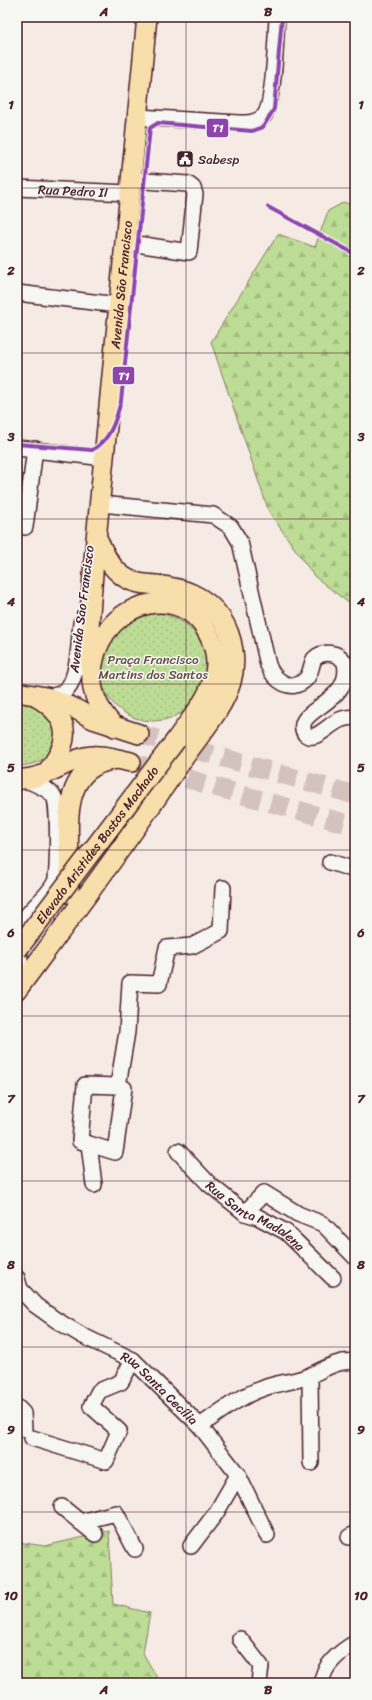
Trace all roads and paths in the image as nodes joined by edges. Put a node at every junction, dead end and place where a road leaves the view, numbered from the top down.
1 (147, 17) edge
2 (277, 17) edge
3 (138, 117) junction
4 (130, 186) junction
5 (17, 188) edge
6 (124, 242) junction
7 (17, 293) edge
8 (118, 304) junction
9 (17, 448) edge
10 (35, 449) junction
11 (101, 457) junction
12 (101, 504) junction
13 (25, 527) dead end
14 (97, 538) junction
15 (91, 671) junction
16 (32, 695) edge
17 (355, 718) edge
18 (115, 727) junction
19 (138, 734) tunnel mouth
20 (183, 744) junction
21 (46, 774) junction
22 (20, 779) edge
23 (330, 862) dead end
24 (355, 870) edge
25 (223, 888) dead end
26 (18, 962) edge
27 (17, 990) edge
28 (118, 1086) junction
29 (89, 1144) junction
30 (178, 1151) dead end
31 (94, 1184) dead end
32 (245, 1213) junction
33 (355, 1258) edge
34 (17, 1278) edge
35 (333, 1278) dead end
36 (133, 1360) junction
37 (355, 1362) edge
38 (310, 1376) junction
39 (17, 1407) edge
40 (200, 1426) junction
41 (311, 1463) dead end
42 (238, 1475) junction
43 (62, 1507) dead end
44 (80, 1522) junction
45 (95, 1534) dead end
46 (267, 1535) dead end
47 (191, 1546) dead end
48 (135, 1549) dead end
49 (240, 1639) dead end
50 (355, 1643) edge
51 (259, 1683) edge
52 (322, 1683) edge

1 - 3 main road, Avenida São Francisco
2 - 3 street
3 - 4 main road, Avenida São Francisco
4 - 5 street, Rua Pedro II
4 - 6 main road, Avenida São Francisco
4 - 6 street, Rua Pedro II
6 - 8 main road, Avenida São Francisco
7 - 8 street
8 - 11 main road, Avenida São Francisco
9 - 10 street
10 - 11 street
10 - 13 street
11 - 12 main road, Avenida São Francisco
11 - 16 street, Avenida São Francisco
12 - 14 main road, Avenida São Francisco
12 - 17 street
14 - 15 main road, Avenida São Francisco
14 - 20 main road
15 - 18 main road
15 - 20 main road
16 - 18 main road
16 - 21 main road
18 - 19 main road
20 - 26 main road, Elevado Aristides Bastos Machado, bridge
20 - 27 main road
21 - 22 main road
21 - 26 main road
22 - 26 street
23 - 24 street
25 - 28 street
28 - 29 street
28 - 29 street
29 - 31 street
30 - 32 street, Rua Santa Madalena
32 - 33 street
32 - 35 street, Rua Santa Madalena
34 - 36 street, Rua Santa Cecília
36 - 39 street
36 - 40 street, Rua Santa Cecília
37 - 38 street
38 - 40 street
38 - 41 street
40 - 42 street, Rua Santa Cecília
42 - 46 street, Rua Santa Cecília
42 - 47 street
43 - 44 street
44 - 45 street
44 - 48 street
49 - 51 street
50 - 52 street

